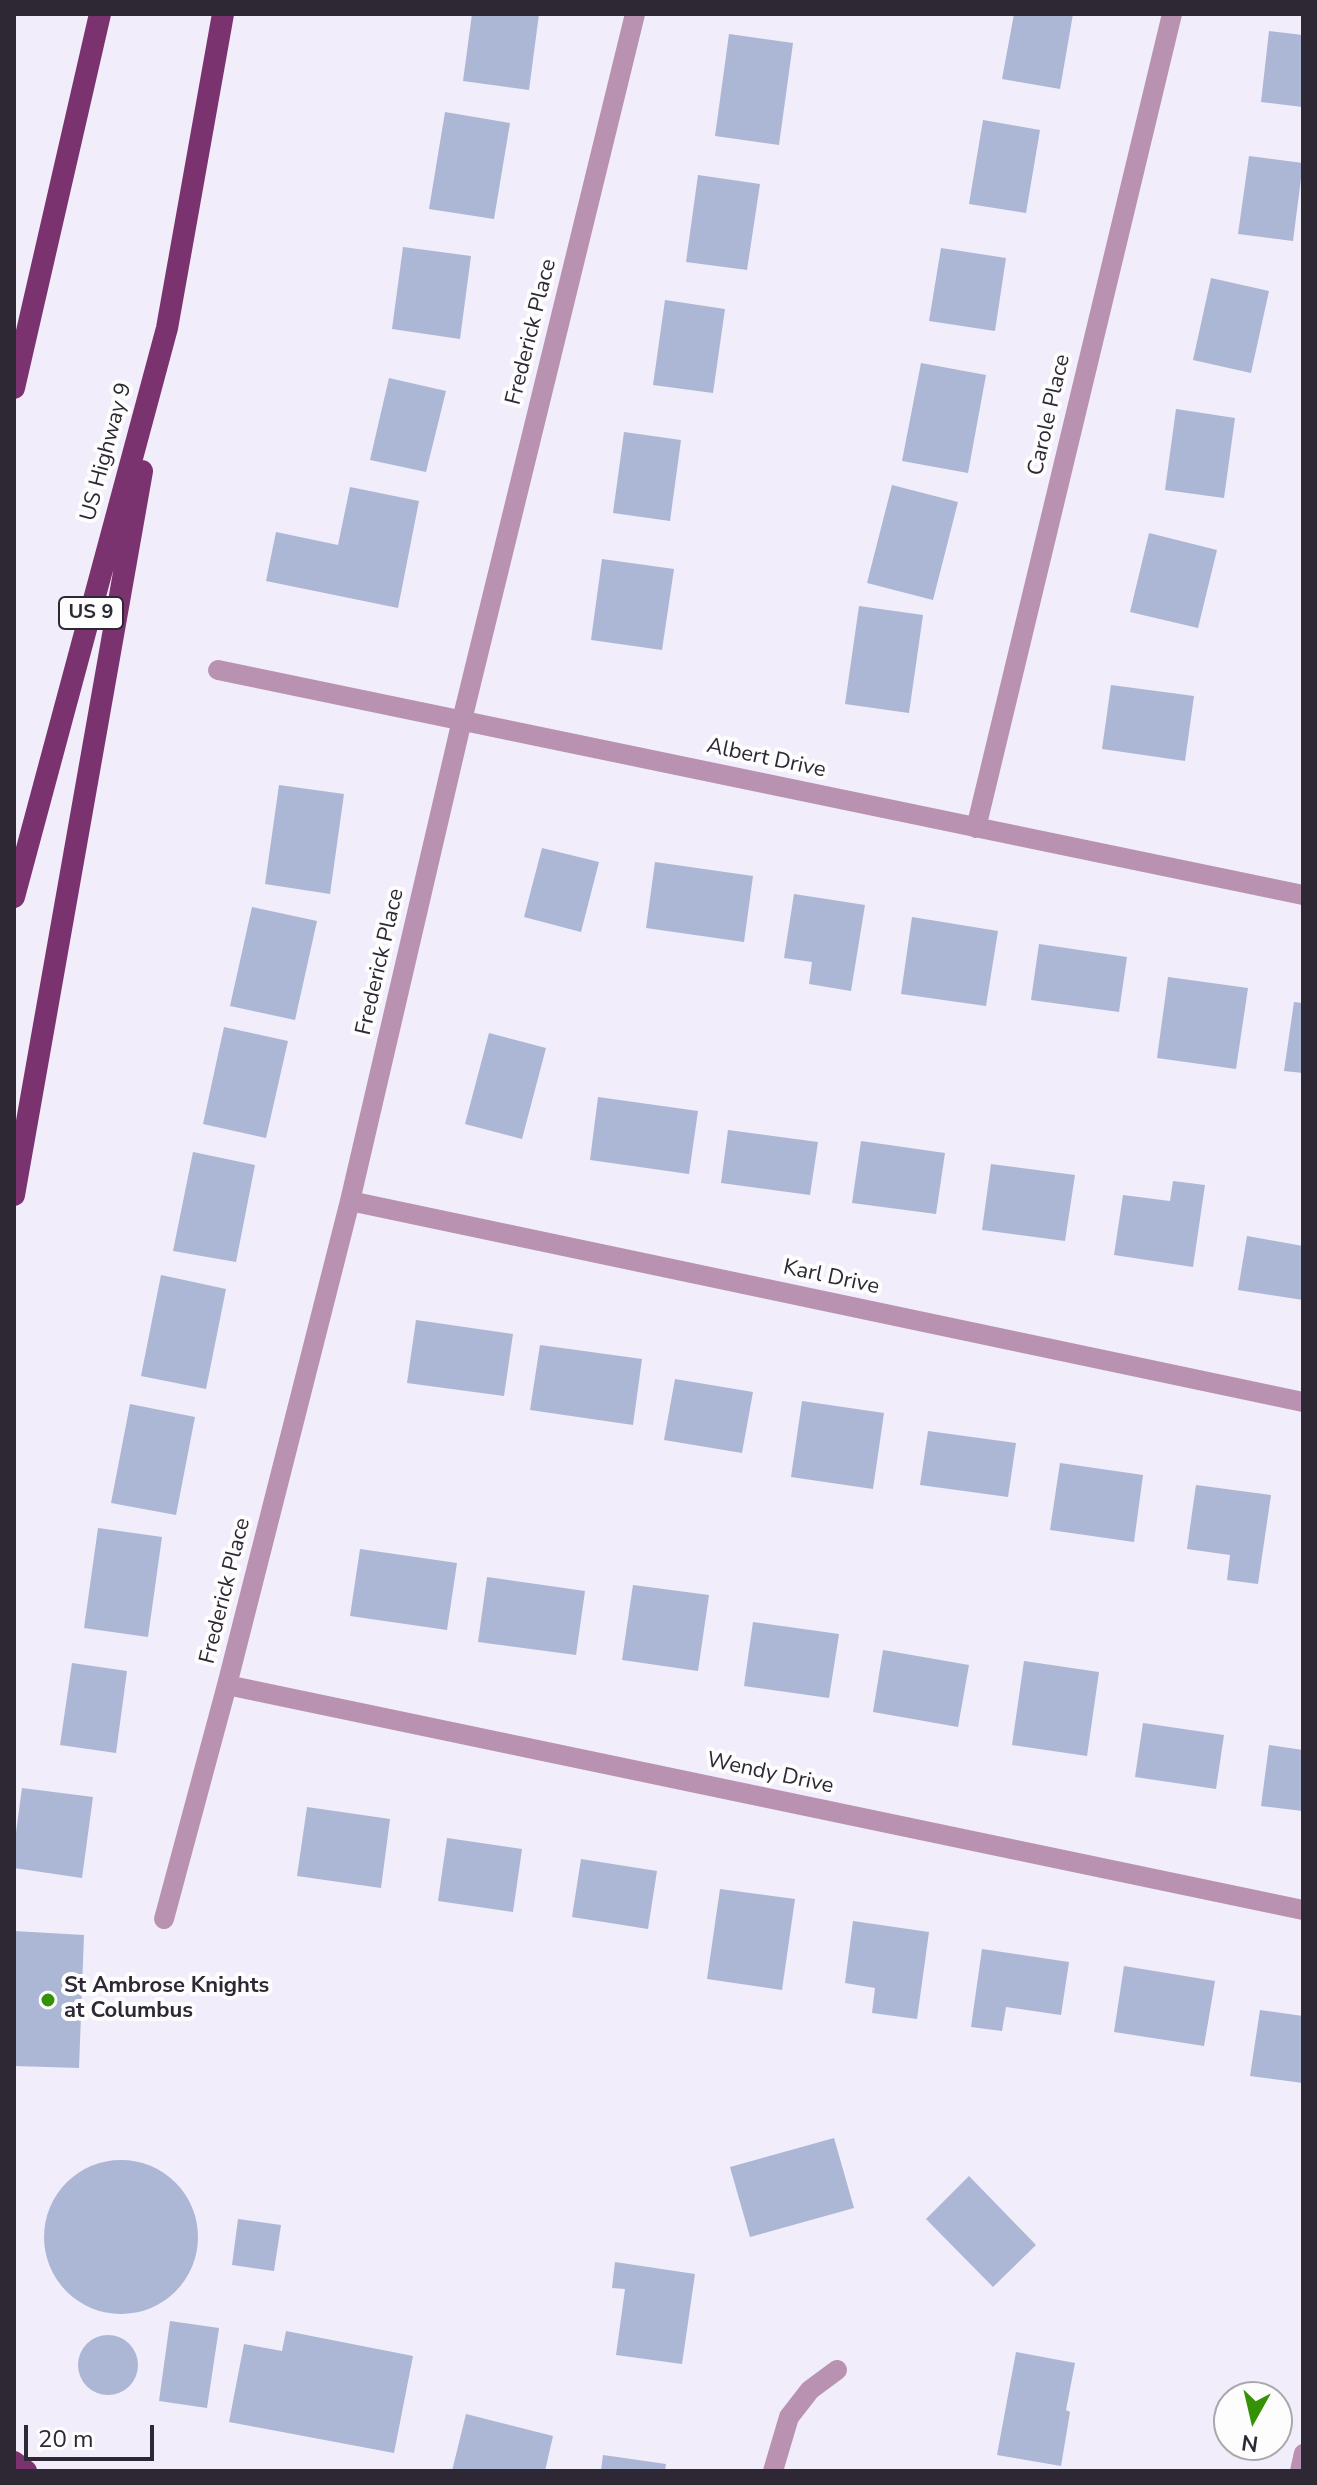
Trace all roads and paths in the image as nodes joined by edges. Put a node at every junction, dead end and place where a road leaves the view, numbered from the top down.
1 (100, 14) edge
2 (223, 14) edge
3 (635, 14) edge
4 (1172, 14) edge
5 (167, 328) junction
6 (14, 388) edge
7 (218, 670) dead end
8 (462, 720) junction
9 (976, 828) junction
10 (1303, 895) edge
11 (14, 897) edge
12 (14, 1195) edge
13 (350, 1201) junction
14 (1303, 1402) edge
15 (227, 1685) junction
16 (1303, 1910) edge
17 (164, 1919) dead end
18 (837, 2370) dead end
19 (1303, 2453) edge
20 (14, 2462) edge
21 (26, 2471) edge
22 (773, 2471) edge
23 (1299, 2471) edge

1 - 6 highway
2 - 5 highway, US Highway 9 / US 9
3 - 8 street, Frederick Place
4 - 9 street, Carole Place
5 - 11 highway, US Highway 9 / US 9
5 - 12 highway
7 - 8 street, Albert Drive
8 - 9 street, Albert Drive
8 - 13 street, Frederick Place
9 - 10 street, Albert Drive
13 - 14 street, Karl Drive
13 - 15 street, Frederick Place
15 - 16 street, Wendy Drive
15 - 17 street, Frederick Place
18 - 22 street
19 - 23 lane
20 - 21 highway

